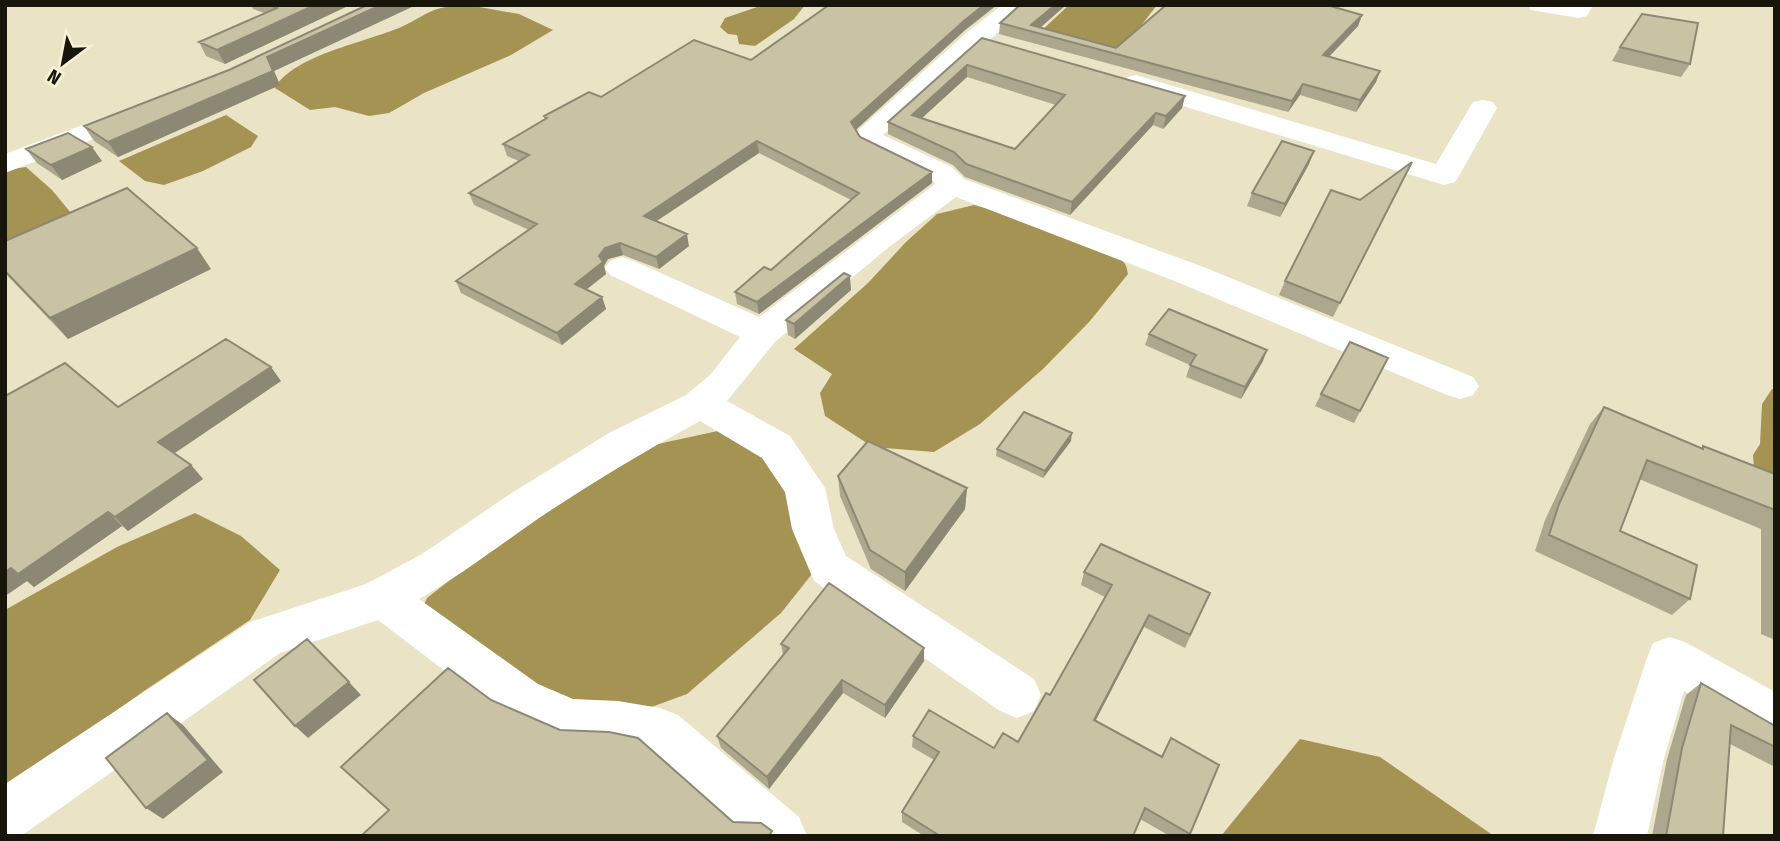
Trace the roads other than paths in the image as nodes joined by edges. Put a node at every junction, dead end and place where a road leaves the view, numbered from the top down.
1 (1017, 5) edge
2 (1539, 5) edge
3 (1581, 5) edge
4 (1115, 77) edge
5 (166, 101) edge
6 (1483, 108) dead end
7 (5, 164) edge
8 (953, 185) junction
9 (622, 268) dead end
10 (762, 333) junction
11 (1460, 386) dead end
12 (699, 405) junction
13 (382, 598) junction
14 (1017, 695) dead end
15 (1775, 718) edge
16 (5, 816) edge
17 (780, 836) edge
18 (1620, 836) edge

1 - 8 street
2 - 3 street
4 - 6 street
5 - 7 street
8 - 10 street
8 - 11 street
9 - 10 street
10 - 12 street
12 - 13 street
12 - 14 street
13 - 16 street
13 - 17 street
15 - 18 street

